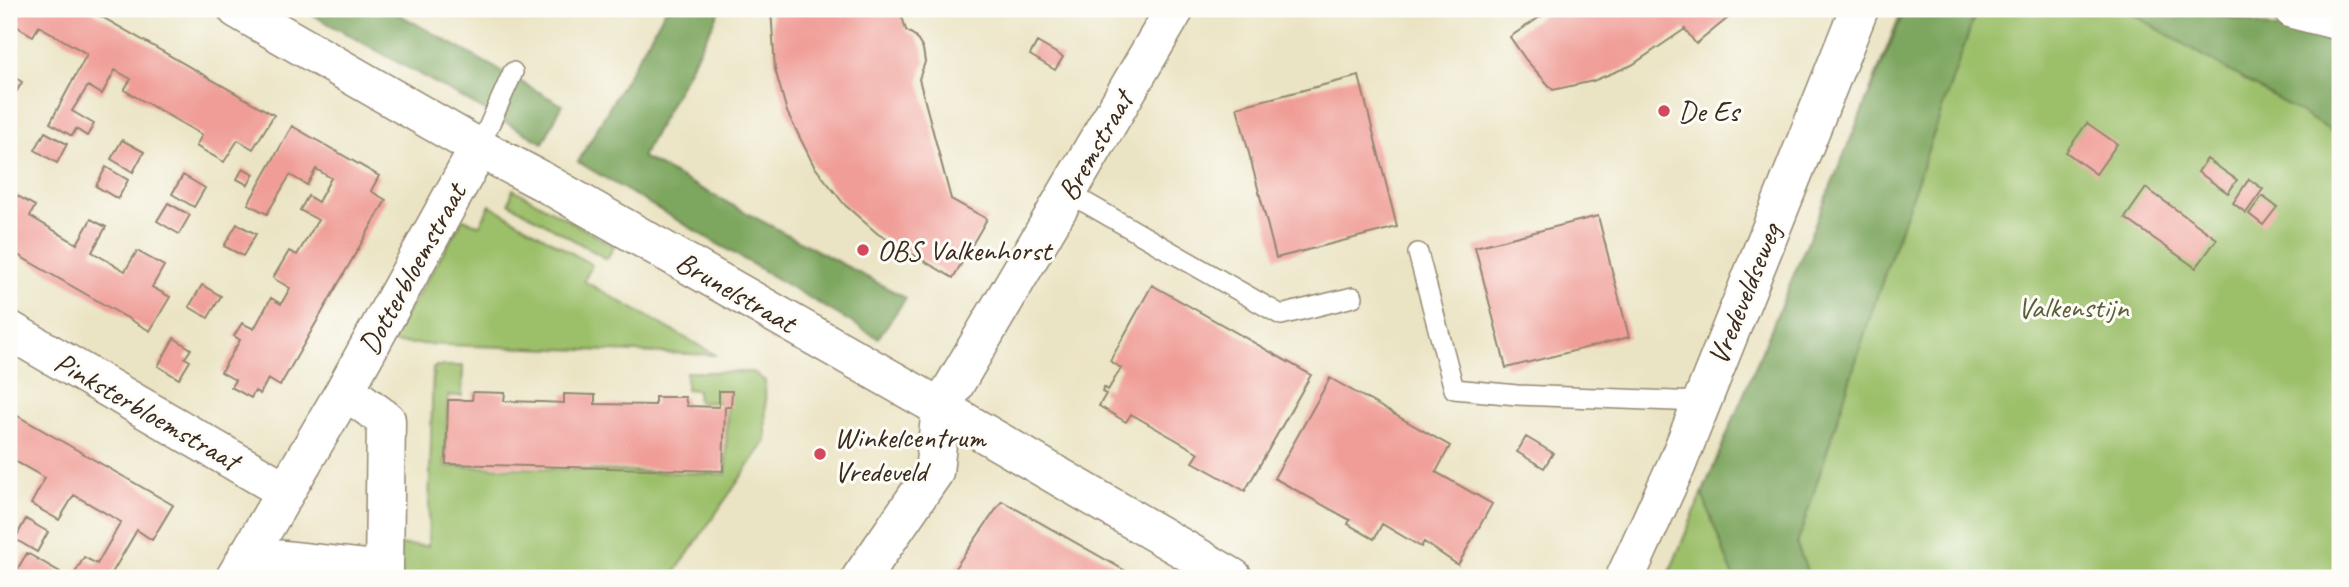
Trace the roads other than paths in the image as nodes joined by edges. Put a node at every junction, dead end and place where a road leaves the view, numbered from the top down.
1 (237, 9) edge
2 (1175, 9) edge
3 (1859, 9) edge
4 (2292, 9) edge
5 (2340, 20) edge
6 (513, 72) dead end
7 (479, 148) junction
8 (1068, 192) junction
9 (1418, 253) dead end
10 (1353, 297) dead end
11 (9, 330) edge
12 (345, 390) junction
13 (1701, 402) junction
14 (941, 408) junction
15 (286, 491) junction
16 (241, 567) edge
17 (1191, 568) edge
18 (863, 577) edge
19 (1233, 578) edge
20 (1625, 578) edge

1 - 7 street, Brunelstraat
2 - 8 street, Bremstraat
3 - 13 street, Vredeveldseweg
4 - 5 street
6 - 7 lane
7 - 12 street, Dotterbloemstraat
7 - 14 street, Brunelstraat
8 - 10 lane
8 - 14 street, Bremstraat
9 - 13 lane
11 - 15 street, Pinksterbloemstraat
12 - 15 street, Dotterbloemstraat
12 - 16 street, Dotterbloemstraat
13 - 20 street, Vredeveldseweg
14 - 17 street, Brunelstraat
14 - 18 street, Bremstraat
15 - 16 street, Dotterbloemstraat
17 - 19 street, Brunelstraat

